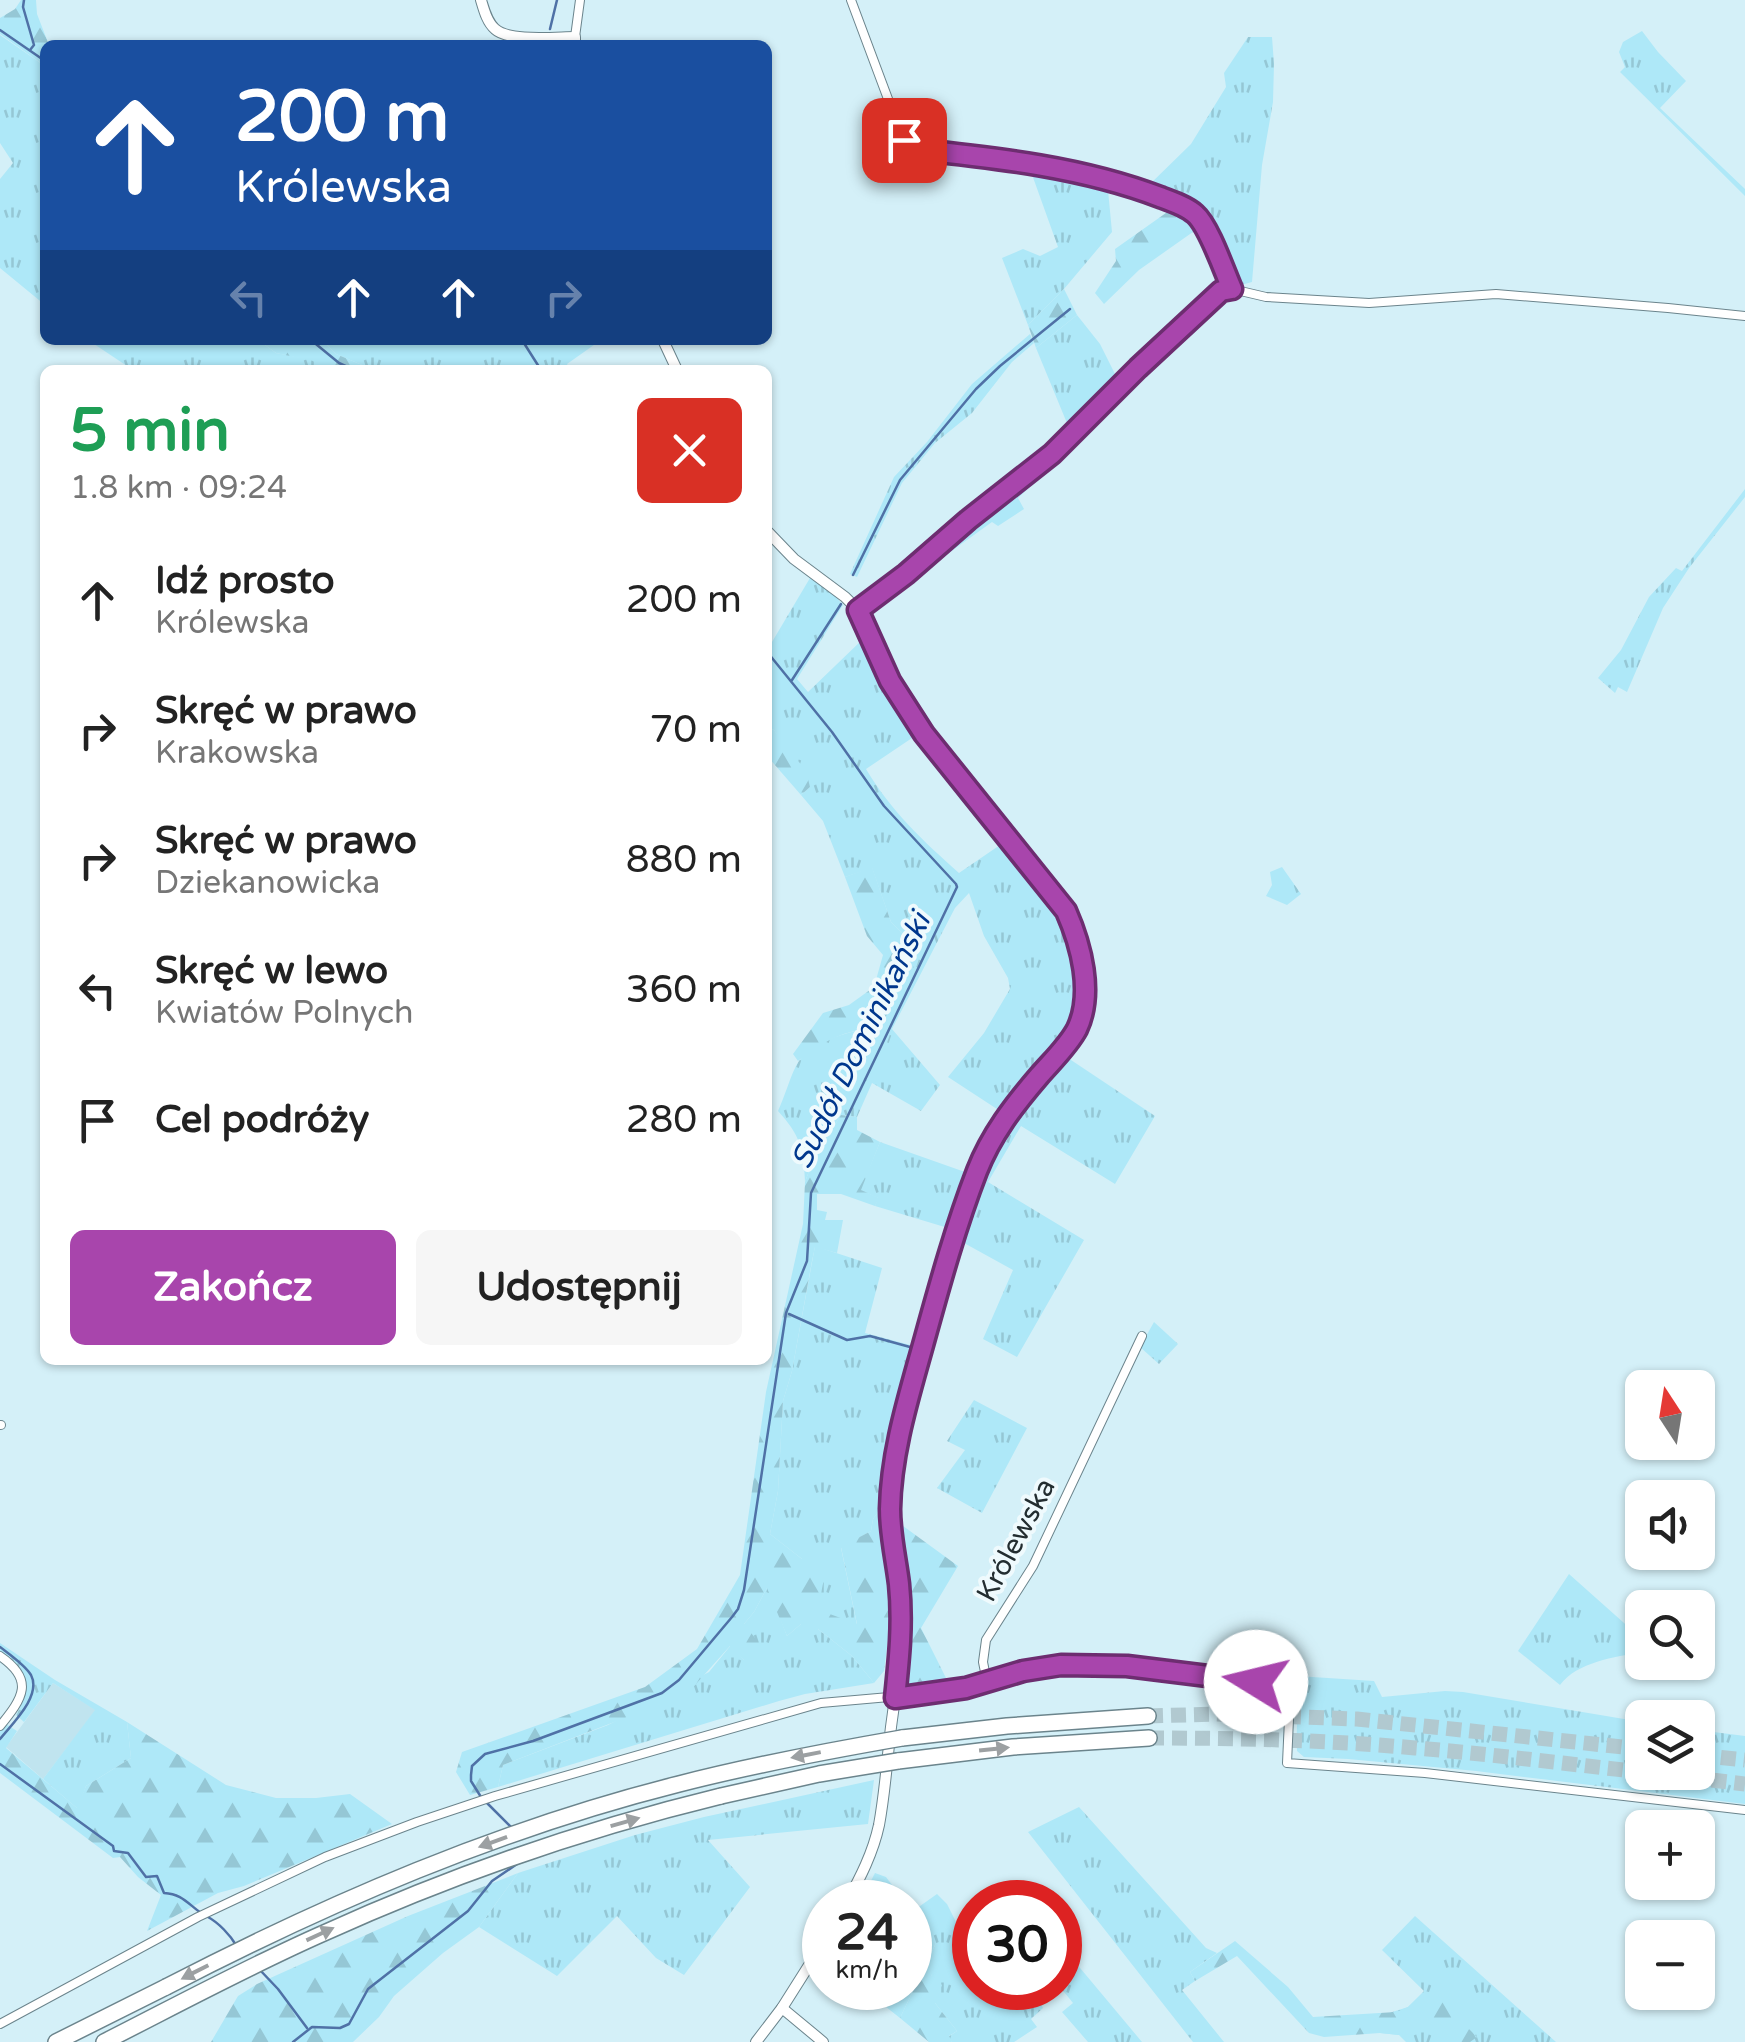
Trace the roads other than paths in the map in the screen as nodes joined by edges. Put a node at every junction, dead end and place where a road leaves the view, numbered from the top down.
1 (481, 0) edge
2 (580, 0) edge
3 (851, 0) edge
4 (561, 40) edge
5 (575, 40) edge
6 (1232, 289) junction
7 (1745, 316) edge
8 (772, 536) edge
9 (858, 610) junction
10 (1142, 1336) dead end
11 (0, 1656) edge
12 (987, 1682) junction
13 (895, 1698) junction
14 (1148, 1716) tunnel mouth
15 (0, 1726) edge
16 (1149, 1738) tunnel mouth
17 (1745, 1810) edge
18 (858, 1880) edge
19 (802, 1976) edge
20 (782, 2008) junction
21 (0, 2024) edge
22 (56, 2042) edge
23 (104, 2042) edge
24 (756, 2042) edge
25 (823, 2042) edge

1 - 4 street
2 - 5 street
3 - 6 street
6 - 7 street
6 - 9 street
8 - 9 street
9 - 13 street
10 - 12 street, Królewska
11 - 15 street
12 - 13 street
12 - 17 street
13 - 18 street
13 - 21 street
14 -> 22 highway, bridge
23 -> 16 highway, bridge
19 - 20 street
20 - 24 street
20 - 25 street

